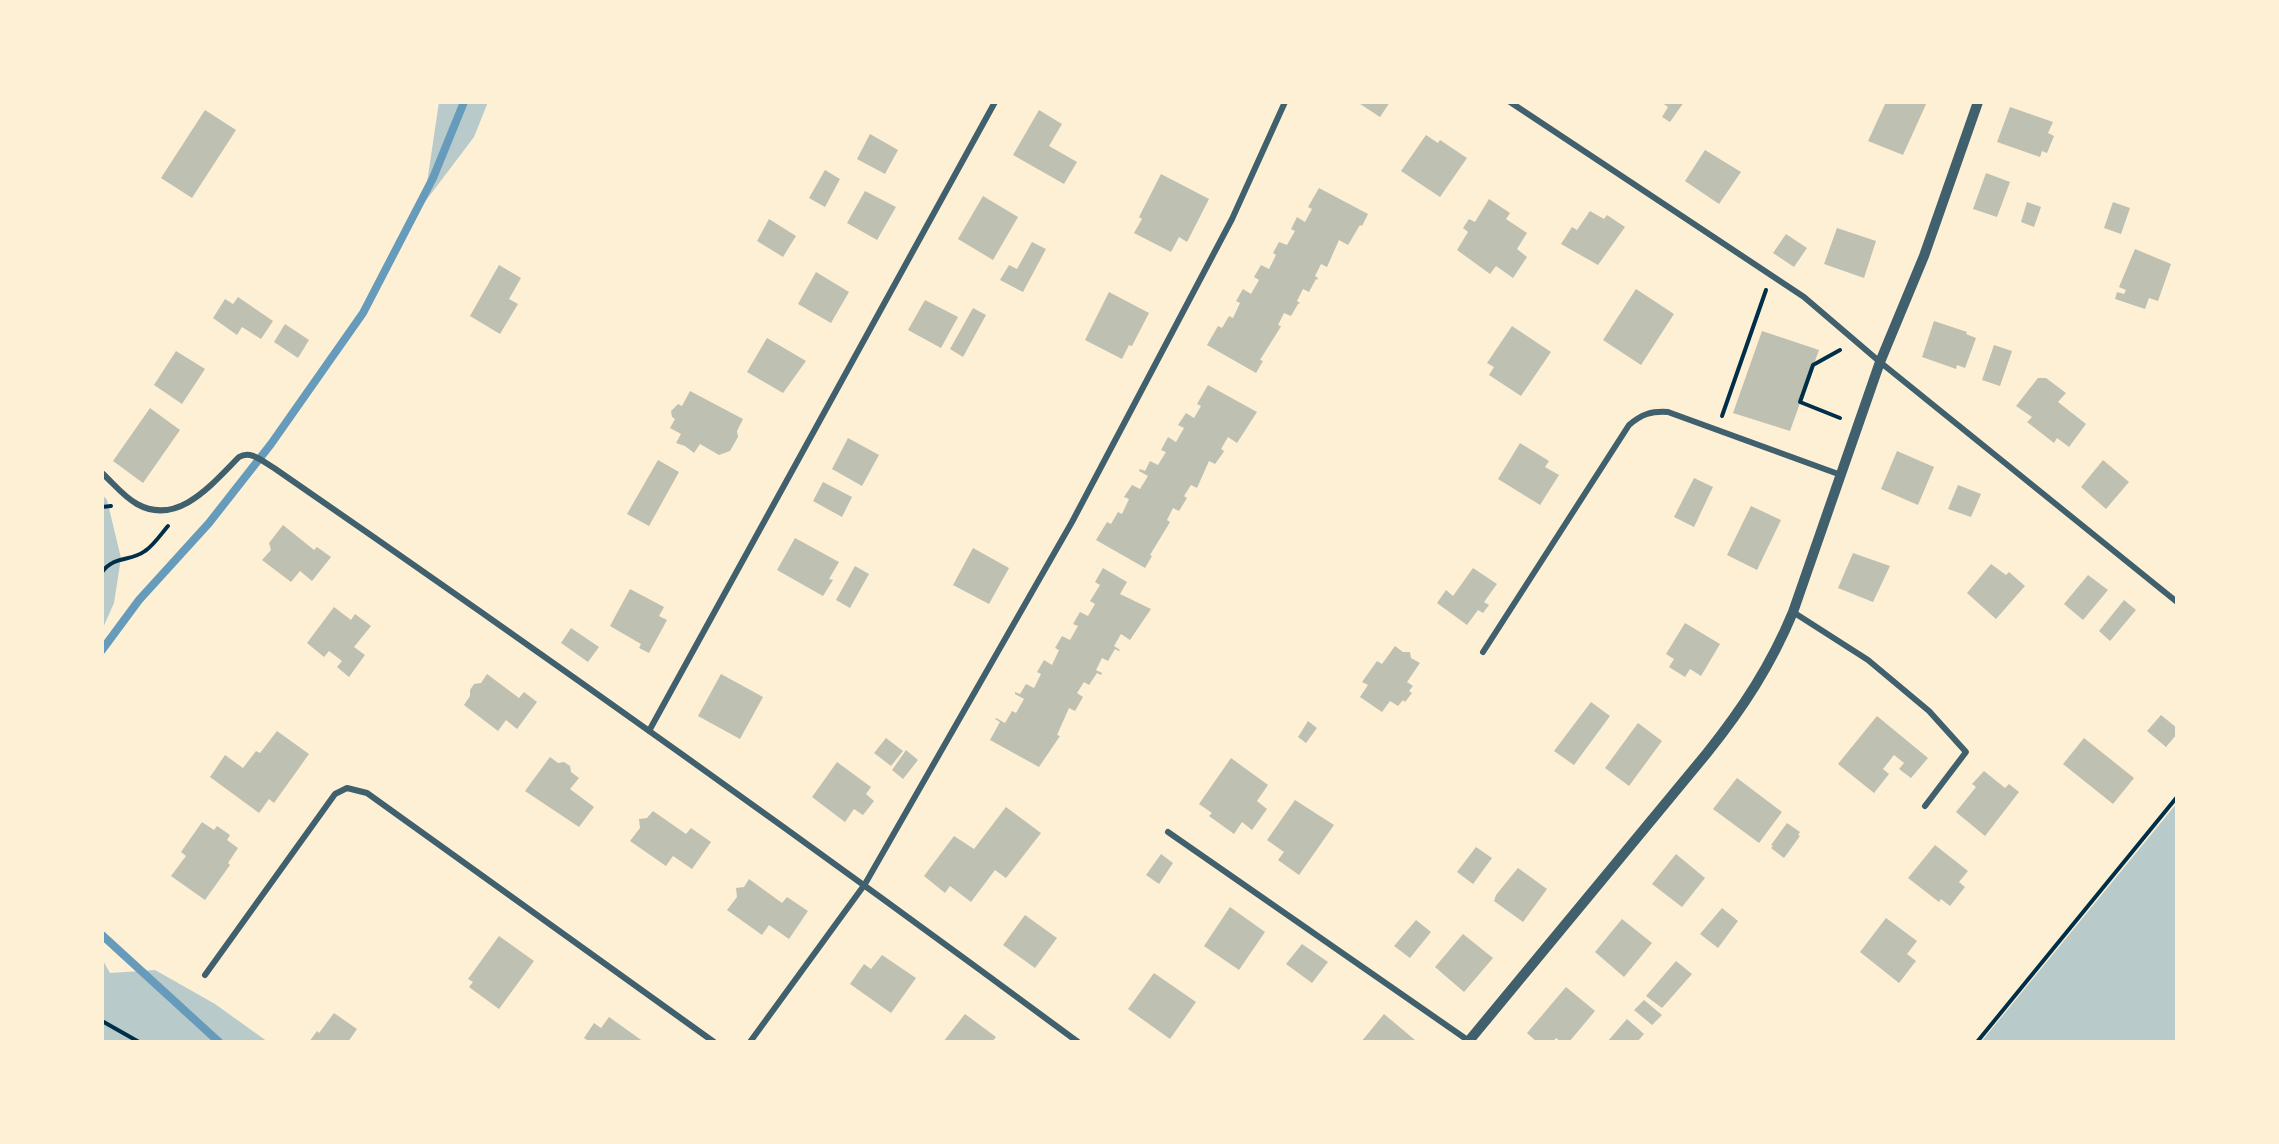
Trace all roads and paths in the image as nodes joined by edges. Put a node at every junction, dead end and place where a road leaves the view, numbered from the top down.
1 (995, 102) edge
2 (1285, 102) edge
3 (1510, 102) edge
4 (1978, 102) edge
5 (1772, 276) junction
6 (1856, 341) junction
7 (1880, 362) junction
8 (1858, 425) junction
9 (1717, 430) junction
10 (102, 473) edge
11 (1841, 475) junction
12 (191, 501) junction
13 (102, 572) edge
14 (2176, 600) edge
15 (1793, 612) junction
16 (1483, 652) dead end
17 (649, 731) junction
18 (2177, 796) edge
19 (1925, 806) dead end
20 (1168, 832) dead end
21 (865, 884) junction
22 (205, 975) dead end
23 (102, 1021) edge
24 (139, 1042) edge
25 (714, 1042) edge
26 (750, 1042) edge
27 (1078, 1042) edge
28 (1468, 1042) edge
29 (1977, 1042) edge

1 - 17 street
2 - 21 street
3 - 5 street
4 - 7 street
5 - 6 street
5 - 9 path
6 - 7 street
6 - 8 path
7 - 8 street
7 - 14 street
8 - 11 street
9 - 11 street
9 - 16 street
10 - 12 street
11 - 15 street
12 - 13 path
12 - 17 street
15 - 19 street
15 - 28 street
17 - 21 street
18 - 29 path
20 - 28 street
21 - 26 street
21 - 27 street
22 - 25 street
23 - 24 path

